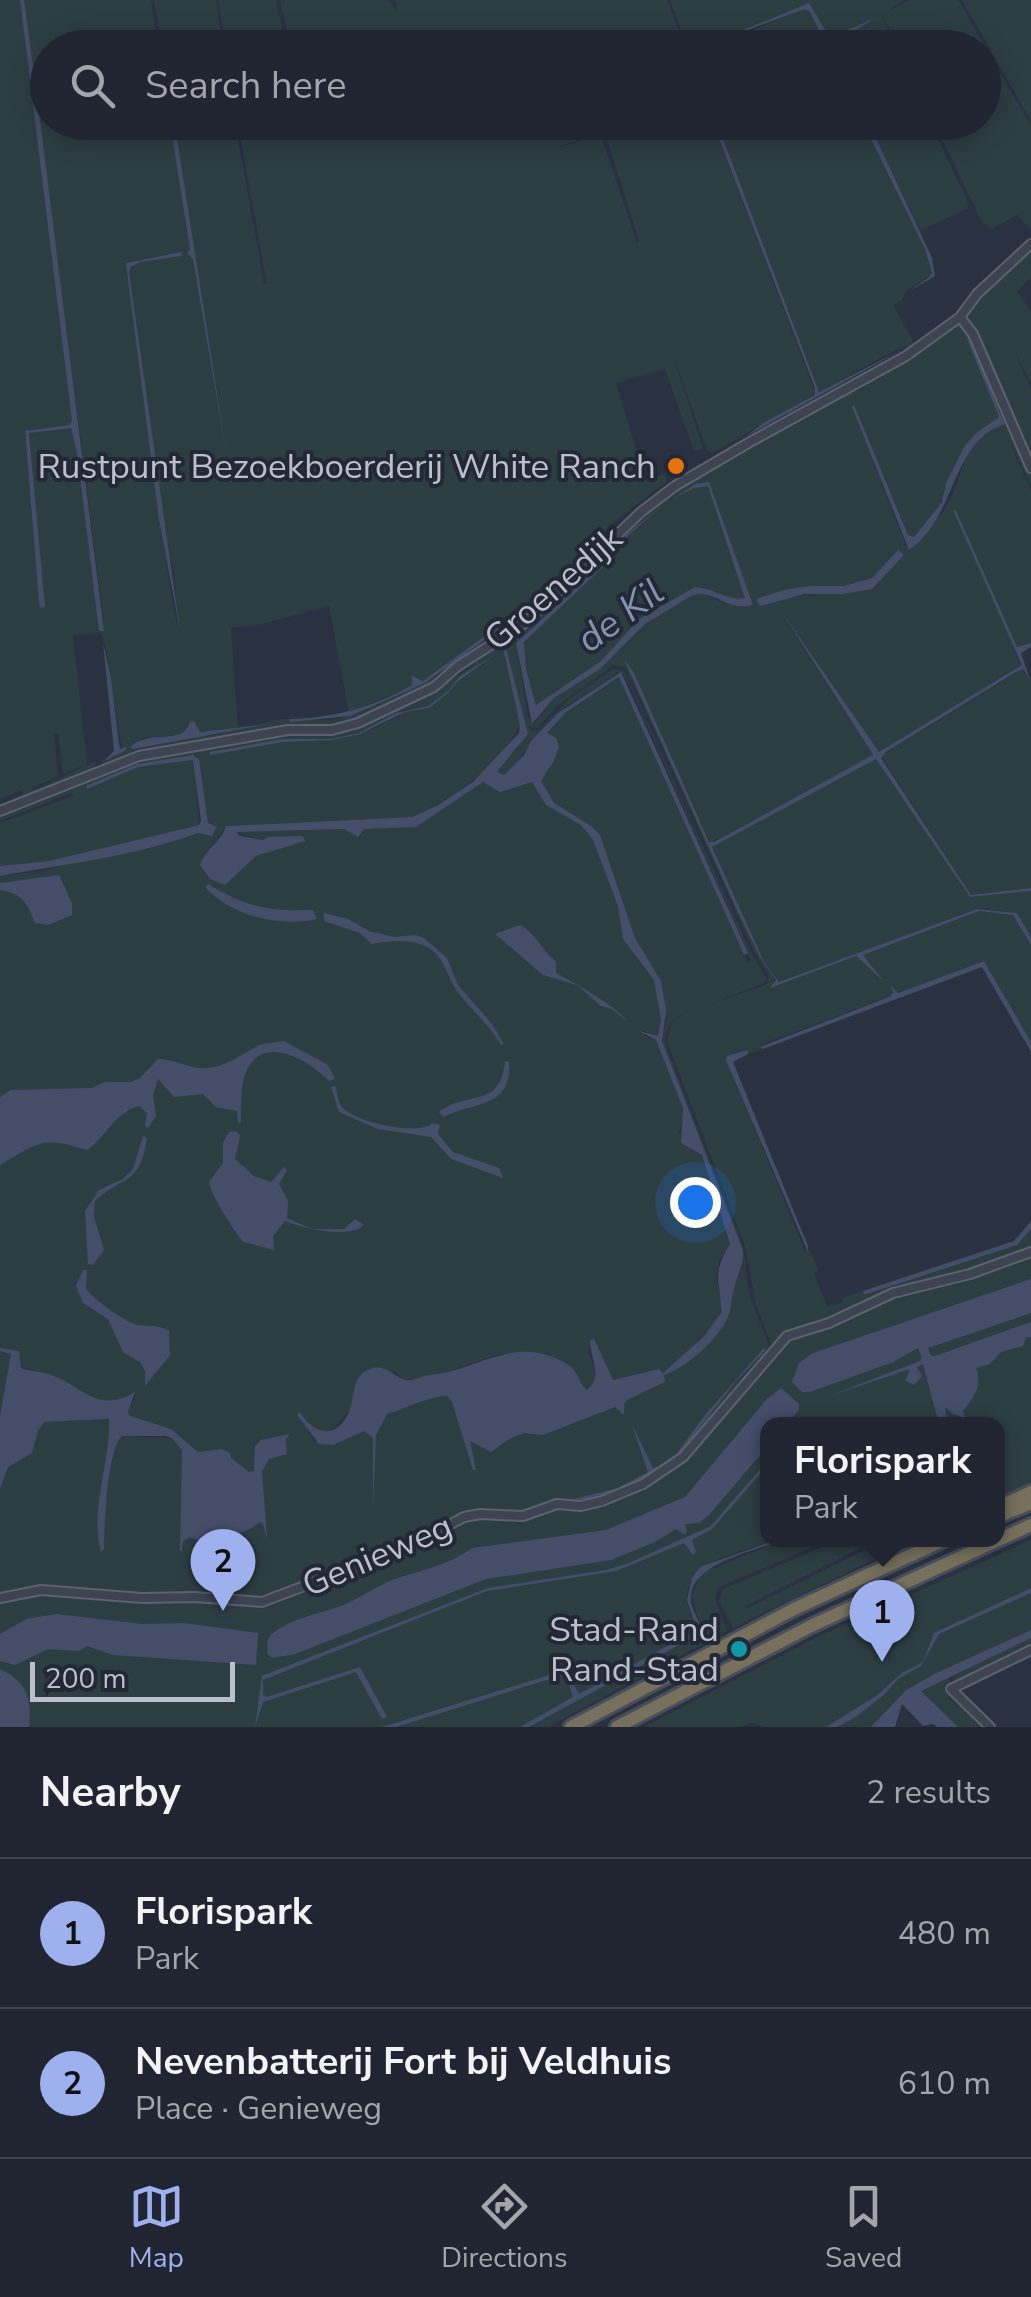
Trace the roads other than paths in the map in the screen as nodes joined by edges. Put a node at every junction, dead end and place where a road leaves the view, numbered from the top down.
1 (1031, 244) edge
2 (960, 317) junction
3 (1031, 468) edge
4 (0, 810) edge
5 (1031, 1252) edge
6 (1031, 1492) edge
7 (1031, 1503) edge
8 (1005, 1504) edge
9 (1005, 1514) edge
10 (1031, 1525) edge
11 (1005, 1537) edge
12 (926, 1547) edge
13 (983, 1547) edge
14 (0, 1598) edge
15 (1031, 1650) edge
16 (571, 1727) edge
17 (617, 1727) edge
18 (990, 1727) edge

1 - 2 street, Groenedijk
2 - 3 street
2 - 4 street, Groenedijk
5 - 14 street, Genieweg
6 - 8 highway
7 - 9 highway
10 - 11 highway
12 - 16 highway
13 - 17 highway
15 - 18 street

